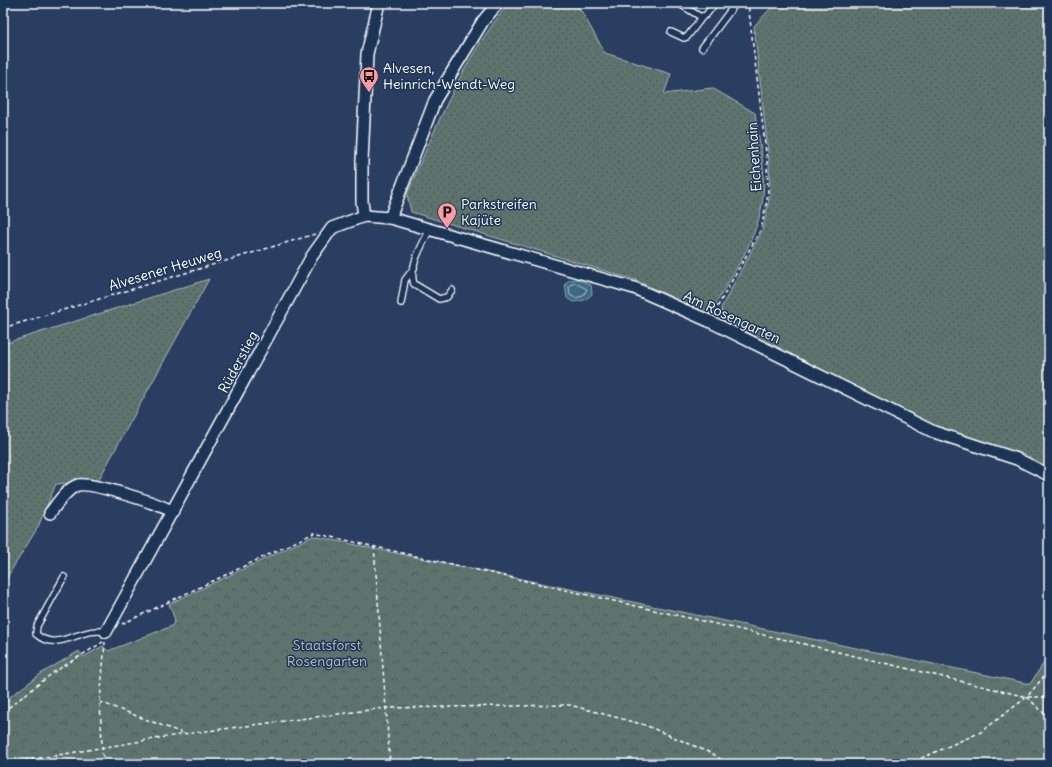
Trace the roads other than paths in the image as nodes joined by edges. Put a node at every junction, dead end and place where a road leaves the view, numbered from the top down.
1 (379, 3) edge
2 (498, 3) edge
3 (678, 3) edge
4 (715, 3) edge
5 (736, 3) edge
6 (703, 16) junction
7 (671, 32) dead end
8 (702, 48) dead end
9 (364, 216) junction
10 (390, 218) junction
11 (430, 229) junction
12 (414, 268) junction
13 (452, 290) dead end
14 (401, 302) dead end
15 (1049, 475) edge
16 (173, 512) junction
17 (50, 513) dead end
18 (64, 577) dead end
19 (105, 636) joint

1 - 9 street
2 - 10 street
3 - 6 lane
4 - 6 lane
5 - 8 lane
6 - 7 lane
9 - 10 street, Am Rosengarten
9 - 16 street, Rüderstieg
10 - 11 street, Am Rosengarten
11 - 12 lane
11 - 15 street, Am Rosengarten
12 - 13 lane
12 - 14 lane
16 - 17 street
16 - 19 street, Rüderstieg
18 - 19 lane

